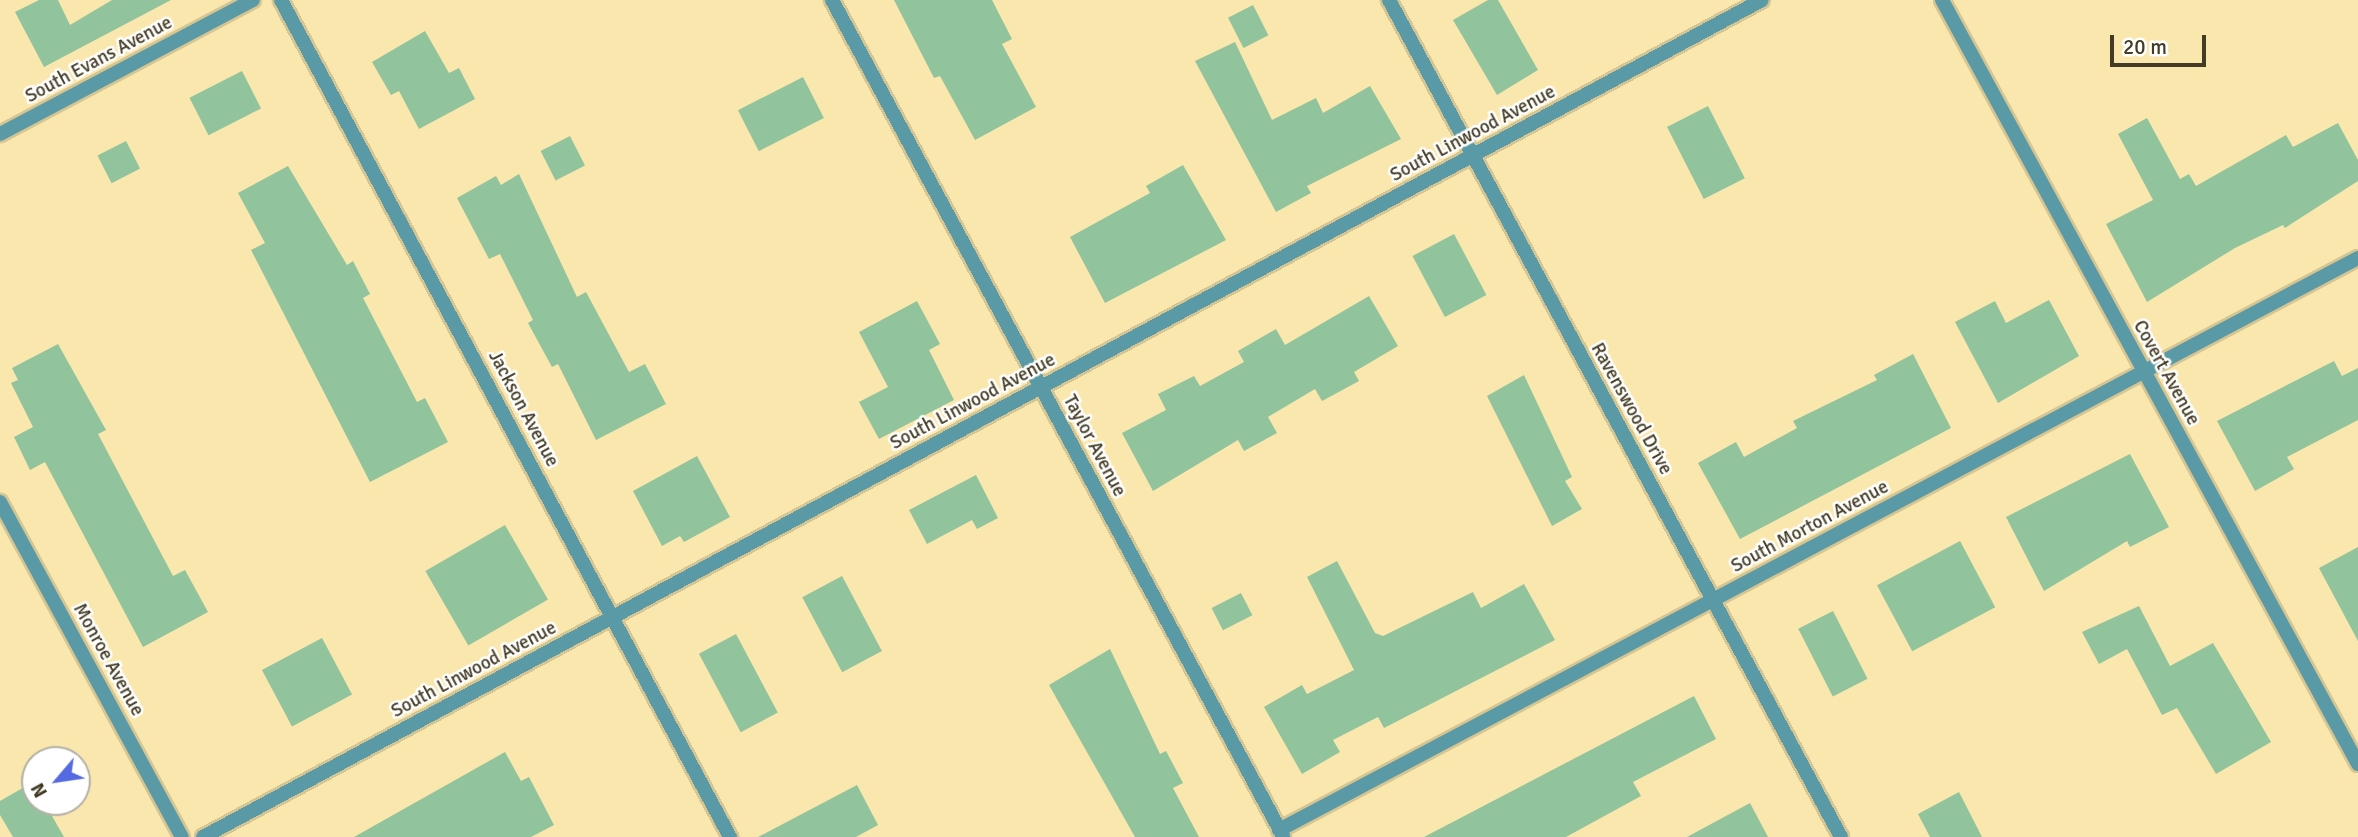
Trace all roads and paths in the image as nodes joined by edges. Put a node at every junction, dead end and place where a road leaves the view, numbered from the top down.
1 (253, 0) edge
2 (281, 0) edge
3 (832, 0) edge
4 (1389, 0) edge
5 (1762, 0) edge
6 (1942, 0) edge
7 (0, 134) edge
8 (1474, 155) junction
9 (2358, 258) edge
10 (2144, 373) junction
11 (1041, 387) junction
12 (0, 502) edge
13 (1714, 600) junction
14 (613, 617) junction
15 (2358, 764) edge
16 (1281, 833) edge
17 (183, 837) edge
18 (203, 837) edge
19 (730, 837) edge
20 (1841, 837) edge

1 - 7 street, South Evans Avenue
2 - 14 street, Jackson Avenue
3 - 11 street, Taylor Avenue
4 - 8 street, Ravenswood Drive
5 - 8 street, South Linwood Avenue
6 - 10 street, Covert Avenue
8 - 11 street, South Linwood Avenue
8 - 13 street, Ravenswood Drive
9 - 10 street, South Morton Avenue
10 - 13 street, South Morton Avenue
10 - 15 street, Covert Avenue
11 - 14 street, South Linwood Avenue
11 - 16 street, Taylor Avenue
12 - 17 street, Monroe Avenue
13 - 16 street, South Morton Avenue
13 - 20 street, Ravenswood Drive
14 - 18 street, South Linwood Avenue
14 - 19 street, Jackson Avenue

